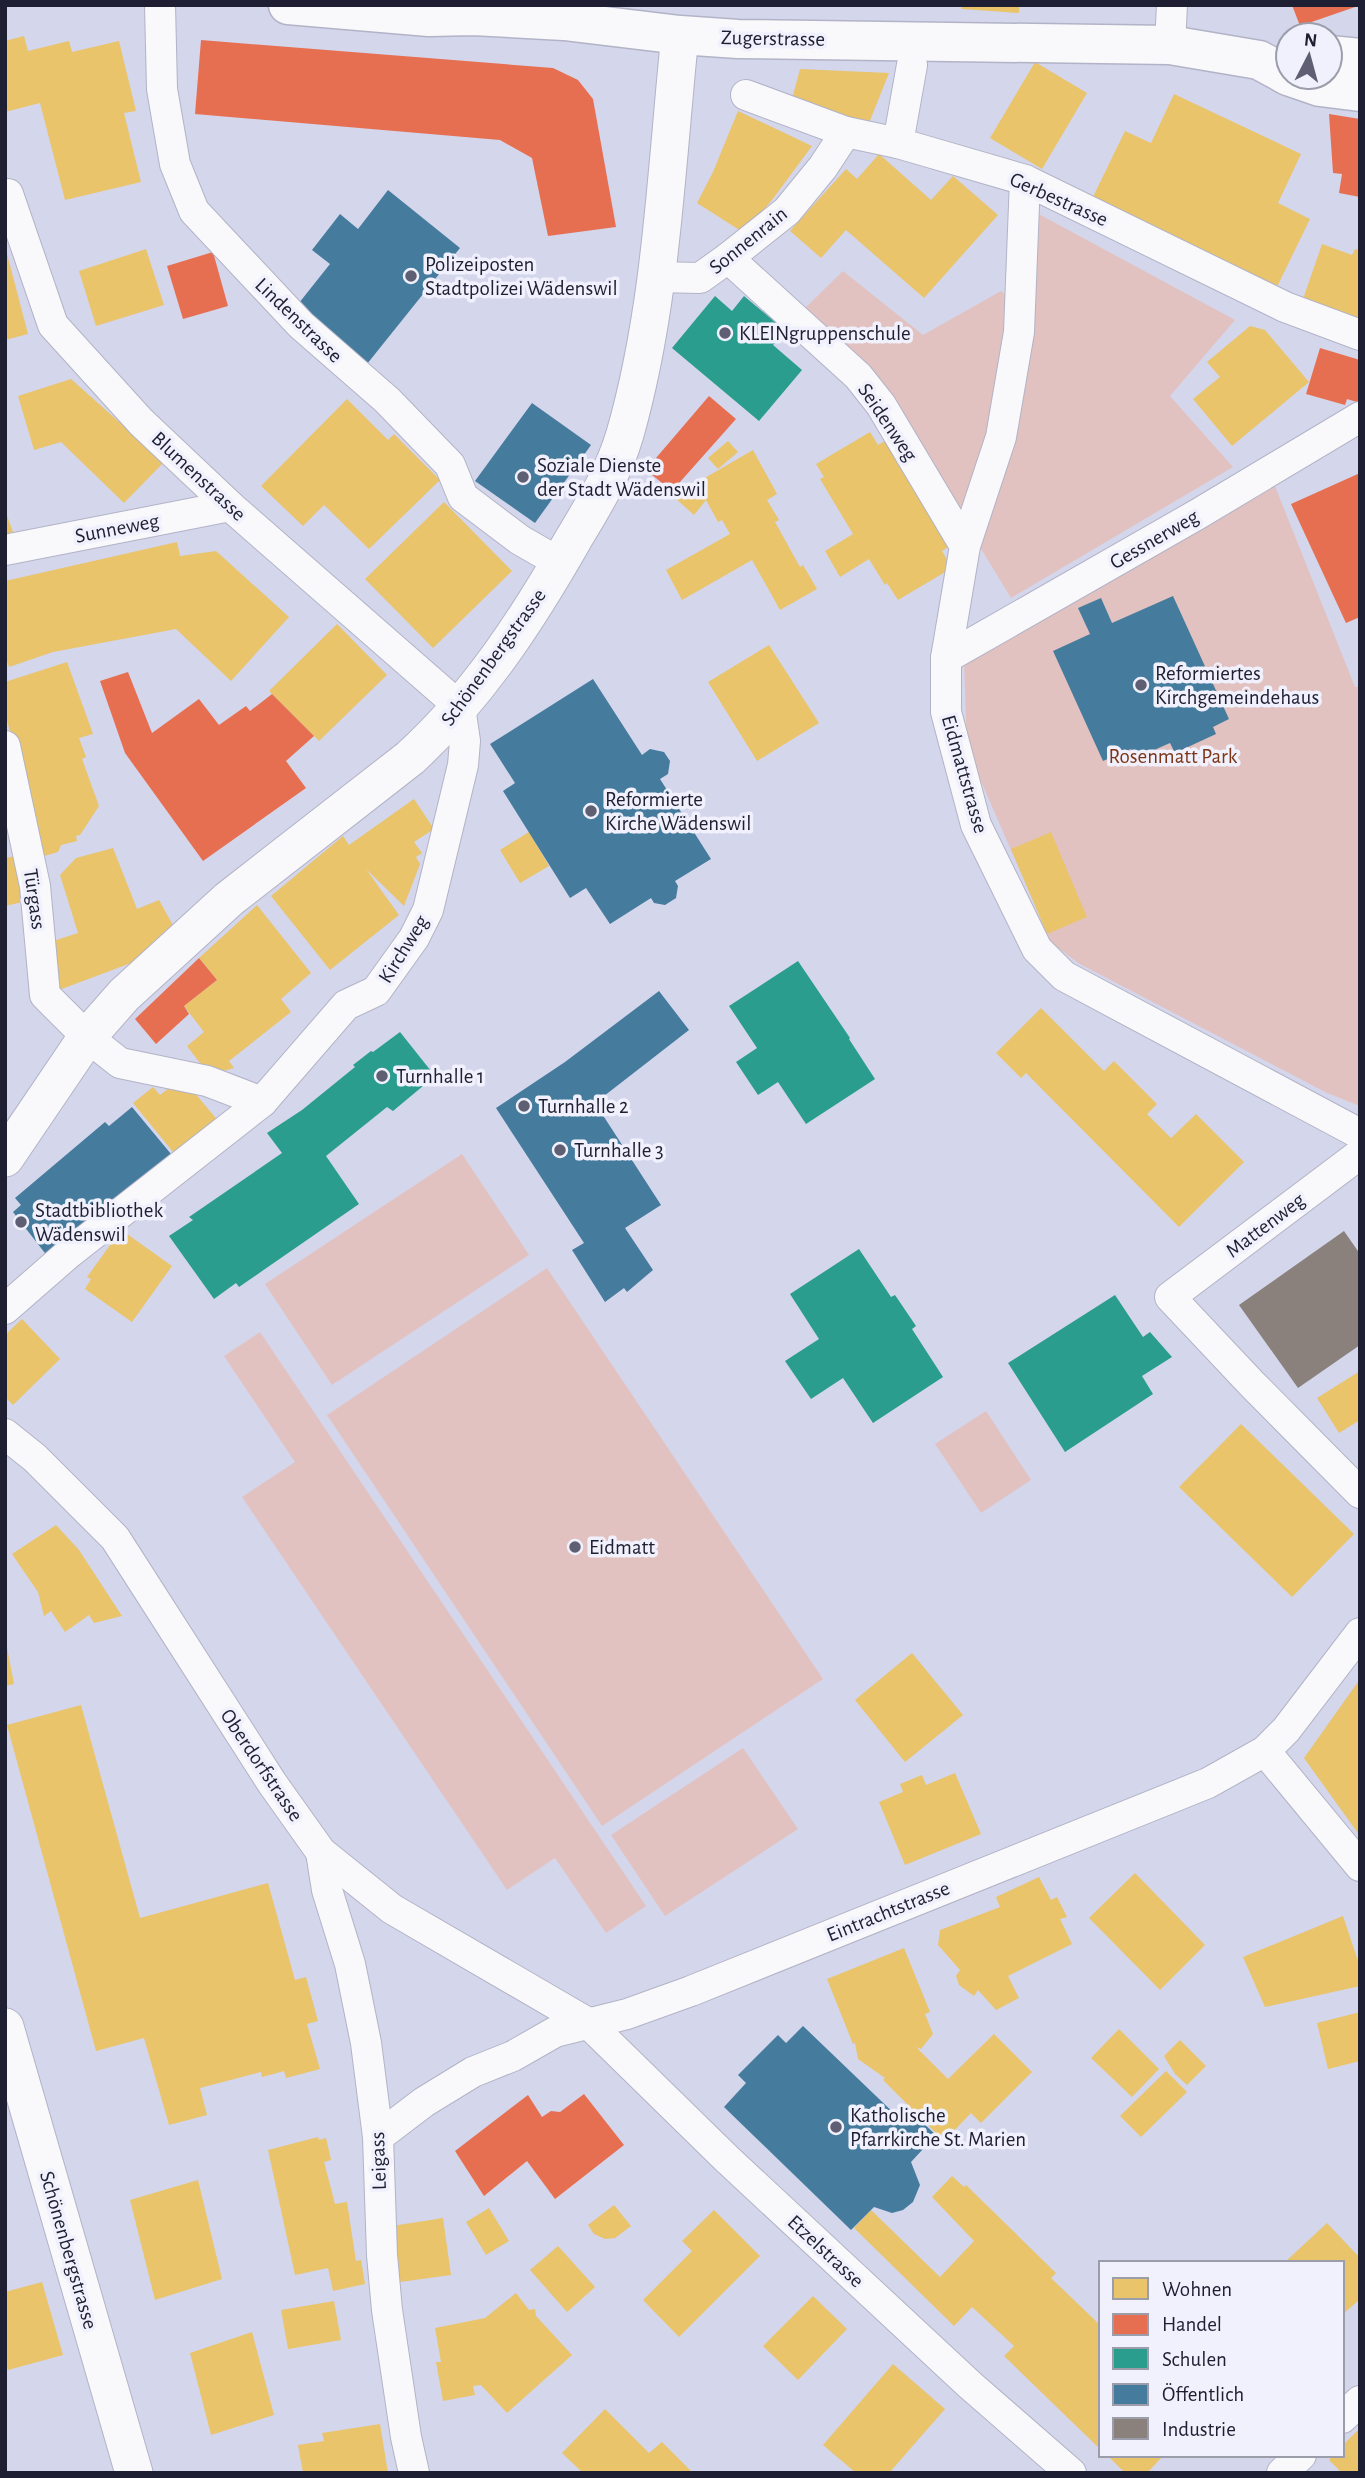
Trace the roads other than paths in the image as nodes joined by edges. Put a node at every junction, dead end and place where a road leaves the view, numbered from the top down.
1 (160, 5) edge
2 (288, 5) edge
3 (1172, 5) edge
4 (631, 17) edge
5 (680, 35) junction
6 (1170, 45) junction
7 (912, 65) dead end
8 (1274, 66) edge
9 (746, 94) dead end
10 (846, 132) junction
11 (898, 143) junction
12 (1025, 180) junction
13 (8, 194) dead end
14 (728, 258) junction
15 (656, 277) junction
16 (1360, 335) edge
17 (1360, 417) edge
18 (230, 506) junction
19 (965, 546) junction
20 (5, 550) edge
21 (560, 563) junction
22 (946, 658) junction
23 (460, 707) junction
24 (5, 746) edge
25 (87, 1037) junction
26 (262, 1102) junction
27 (1360, 1134) edge
28 (1360, 1154) edge
29 (5, 1158) edge
30 (5, 1309) edge
31 (5, 1434) edge
32 (1360, 1493) edge
33 (1360, 1633) edge
34 (1265, 1751) junction
35 (321, 1853) junction
36 (1360, 1866) edge
37 (588, 2023) junction
38 (5, 2027) edge
39 (379, 2137) junction
40 (1360, 2402) edge
41 (1344, 2416) edge
42 (1299, 2457) edge
43 (134, 2473) edge
44 (414, 2473) edge
45 (1071, 2473) edge
46 (1282, 2473) edge

1 - 21 street, Lindenstrasse
2 - 4 main road, Zugerstrasse
3 - 6 street
4 - 5 main road, Zugerstrasse
5 - 6 main road, Zugerstrasse
5 - 15 street, Schönenbergstrasse
6 - 8 main road, Zugerstrasse
7 - 11 street
9 - 10 street, Gerbestrasse
10 - 11 street, Gerbestrasse
10 - 14 street, Sonnenrain
11 - 12 street, Gerbestrasse
12 - 16 street, Gerbestrasse
12 - 19 street, Eidmattstrasse
13 - 18 street, Blumenstrasse
14 - 15 street, Sonnenrain
14 - 19 street, Seidenweg
15 - 21 street, Schönenbergstrasse
17 - 22 street, Gessnerweg
18 - 20 street, Sunneweg
18 - 23 street, Blumenstrasse
19 - 22 street, Eidmattstrasse
21 - 23 street, Schönenbergstrasse
22 - 27 street, Eidmattstrasse
23 - 25 street, Schönenbergstrasse
23 - 26 street, Kirchweg
24 - 25 street, Türgass
25 - 26 street
25 - 29 street, Schönenbergstrasse
26 - 30 street, Kirchweg
28 - 32 street, Mattenweg
31 - 35 street, Oberdorfstrasse
33 - 34 street, Eintrachtstrasse
34 - 36 street
34 - 37 street, Eintrachtstrasse
35 - 37 street, Oberdorfstrasse
35 - 39 street, Leigass
37 - 39 street, Eintrachtstrasse
37 - 45 street, Etzelstrasse
38 - 43 street, Schönenbergstrasse
39 - 44 street, Leigass
40 - 41 street
42 - 46 street

